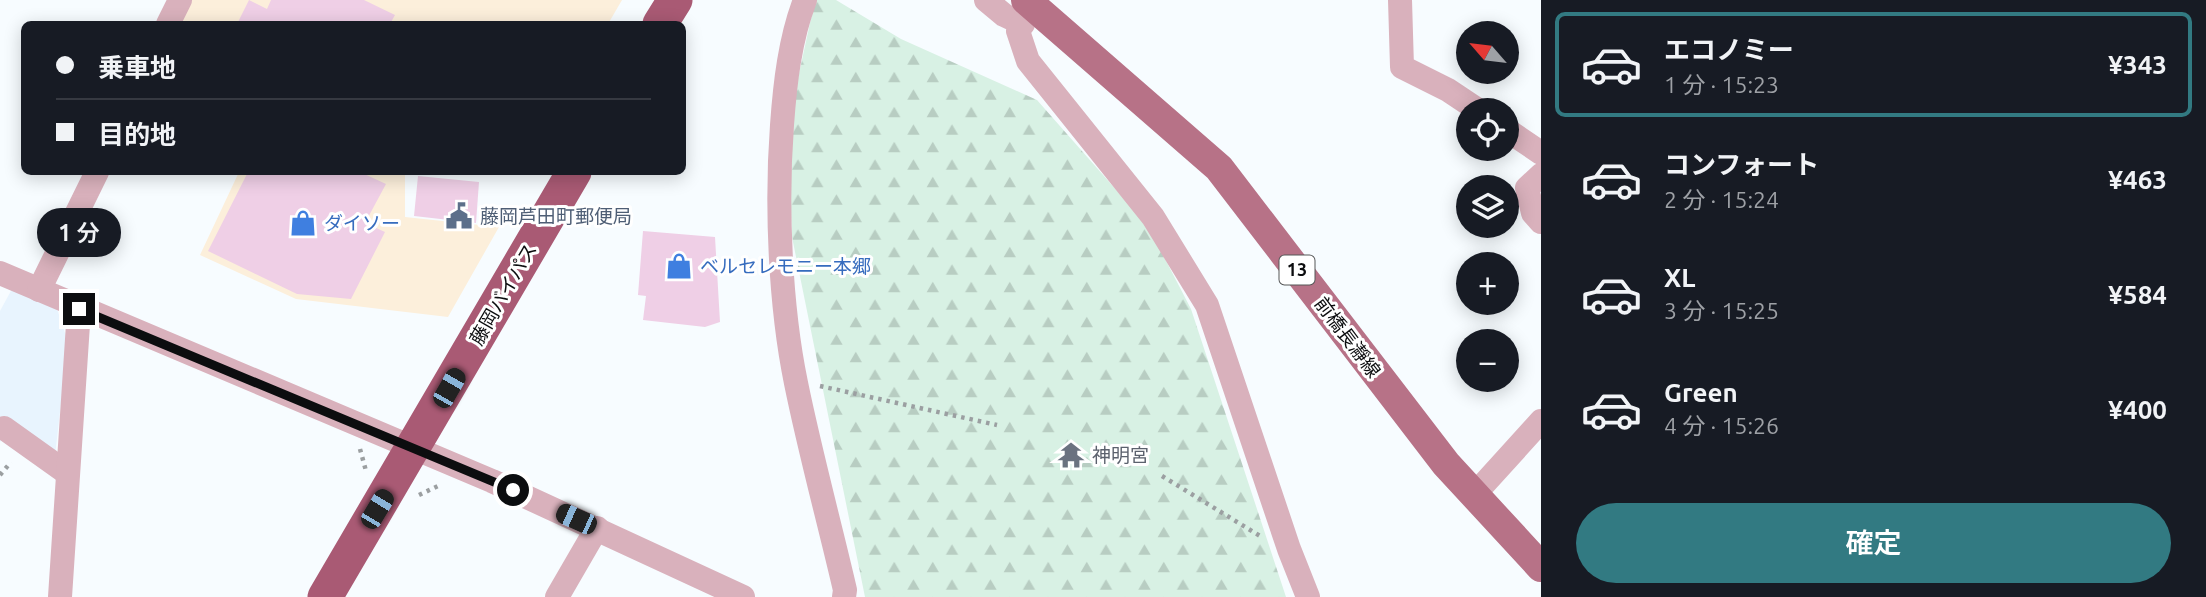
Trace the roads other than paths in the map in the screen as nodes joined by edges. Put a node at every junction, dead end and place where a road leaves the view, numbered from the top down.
1 (180, 0) edge
2 (675, 0) edge
3 (805, 0) edge
4 (986, 0) edge
5 (1400, 0) edge
6 (1027, 10) edge
7 (170, 21) edge
8 (662, 21) edge
9 (1460, 98) edge
10 (1519, 138) edge
11 (1541, 153) edge
12 (96, 175) edge
13 (572, 175) edge
14 (1541, 175) edge
15 (1541, 222) edge
16 (0, 273) edge
17 (39, 290) junction
18 (79, 309) junction
19 (1541, 421) edge
20 (4, 428) dead end
21 (414, 449) junction
22 (67, 473) junction
23 (1473, 496) junction
24 (597, 528) junction
25 (1541, 567) edge
26 (60, 597) edge
27 (325, 597) edge
28 (557, 597) edge
29 (743, 597) edge
30 (844, 597) edge
31 (1308, 597) edge

1 - 7 street
2 - 8 highway
3 - 30 street
4 - 6 street
5 - 9 street
6 - 23 main road, 前橋長瀞線 / 13
6 - 31 street
10 - 11 street
12 - 17 street
13 - 21 highway, 藤岡バイパス
14 - 15 street
16 - 17 street
17 - 18 street
18 - 21 street
18 - 22 street
19 - 23 street
20 - 22 street
21 - 24 street
21 - 27 highway, 藤岡バイパス
22 - 26 street
23 - 25 main road, 前橋長瀞線 / 13
24 - 28 street
24 - 29 street

